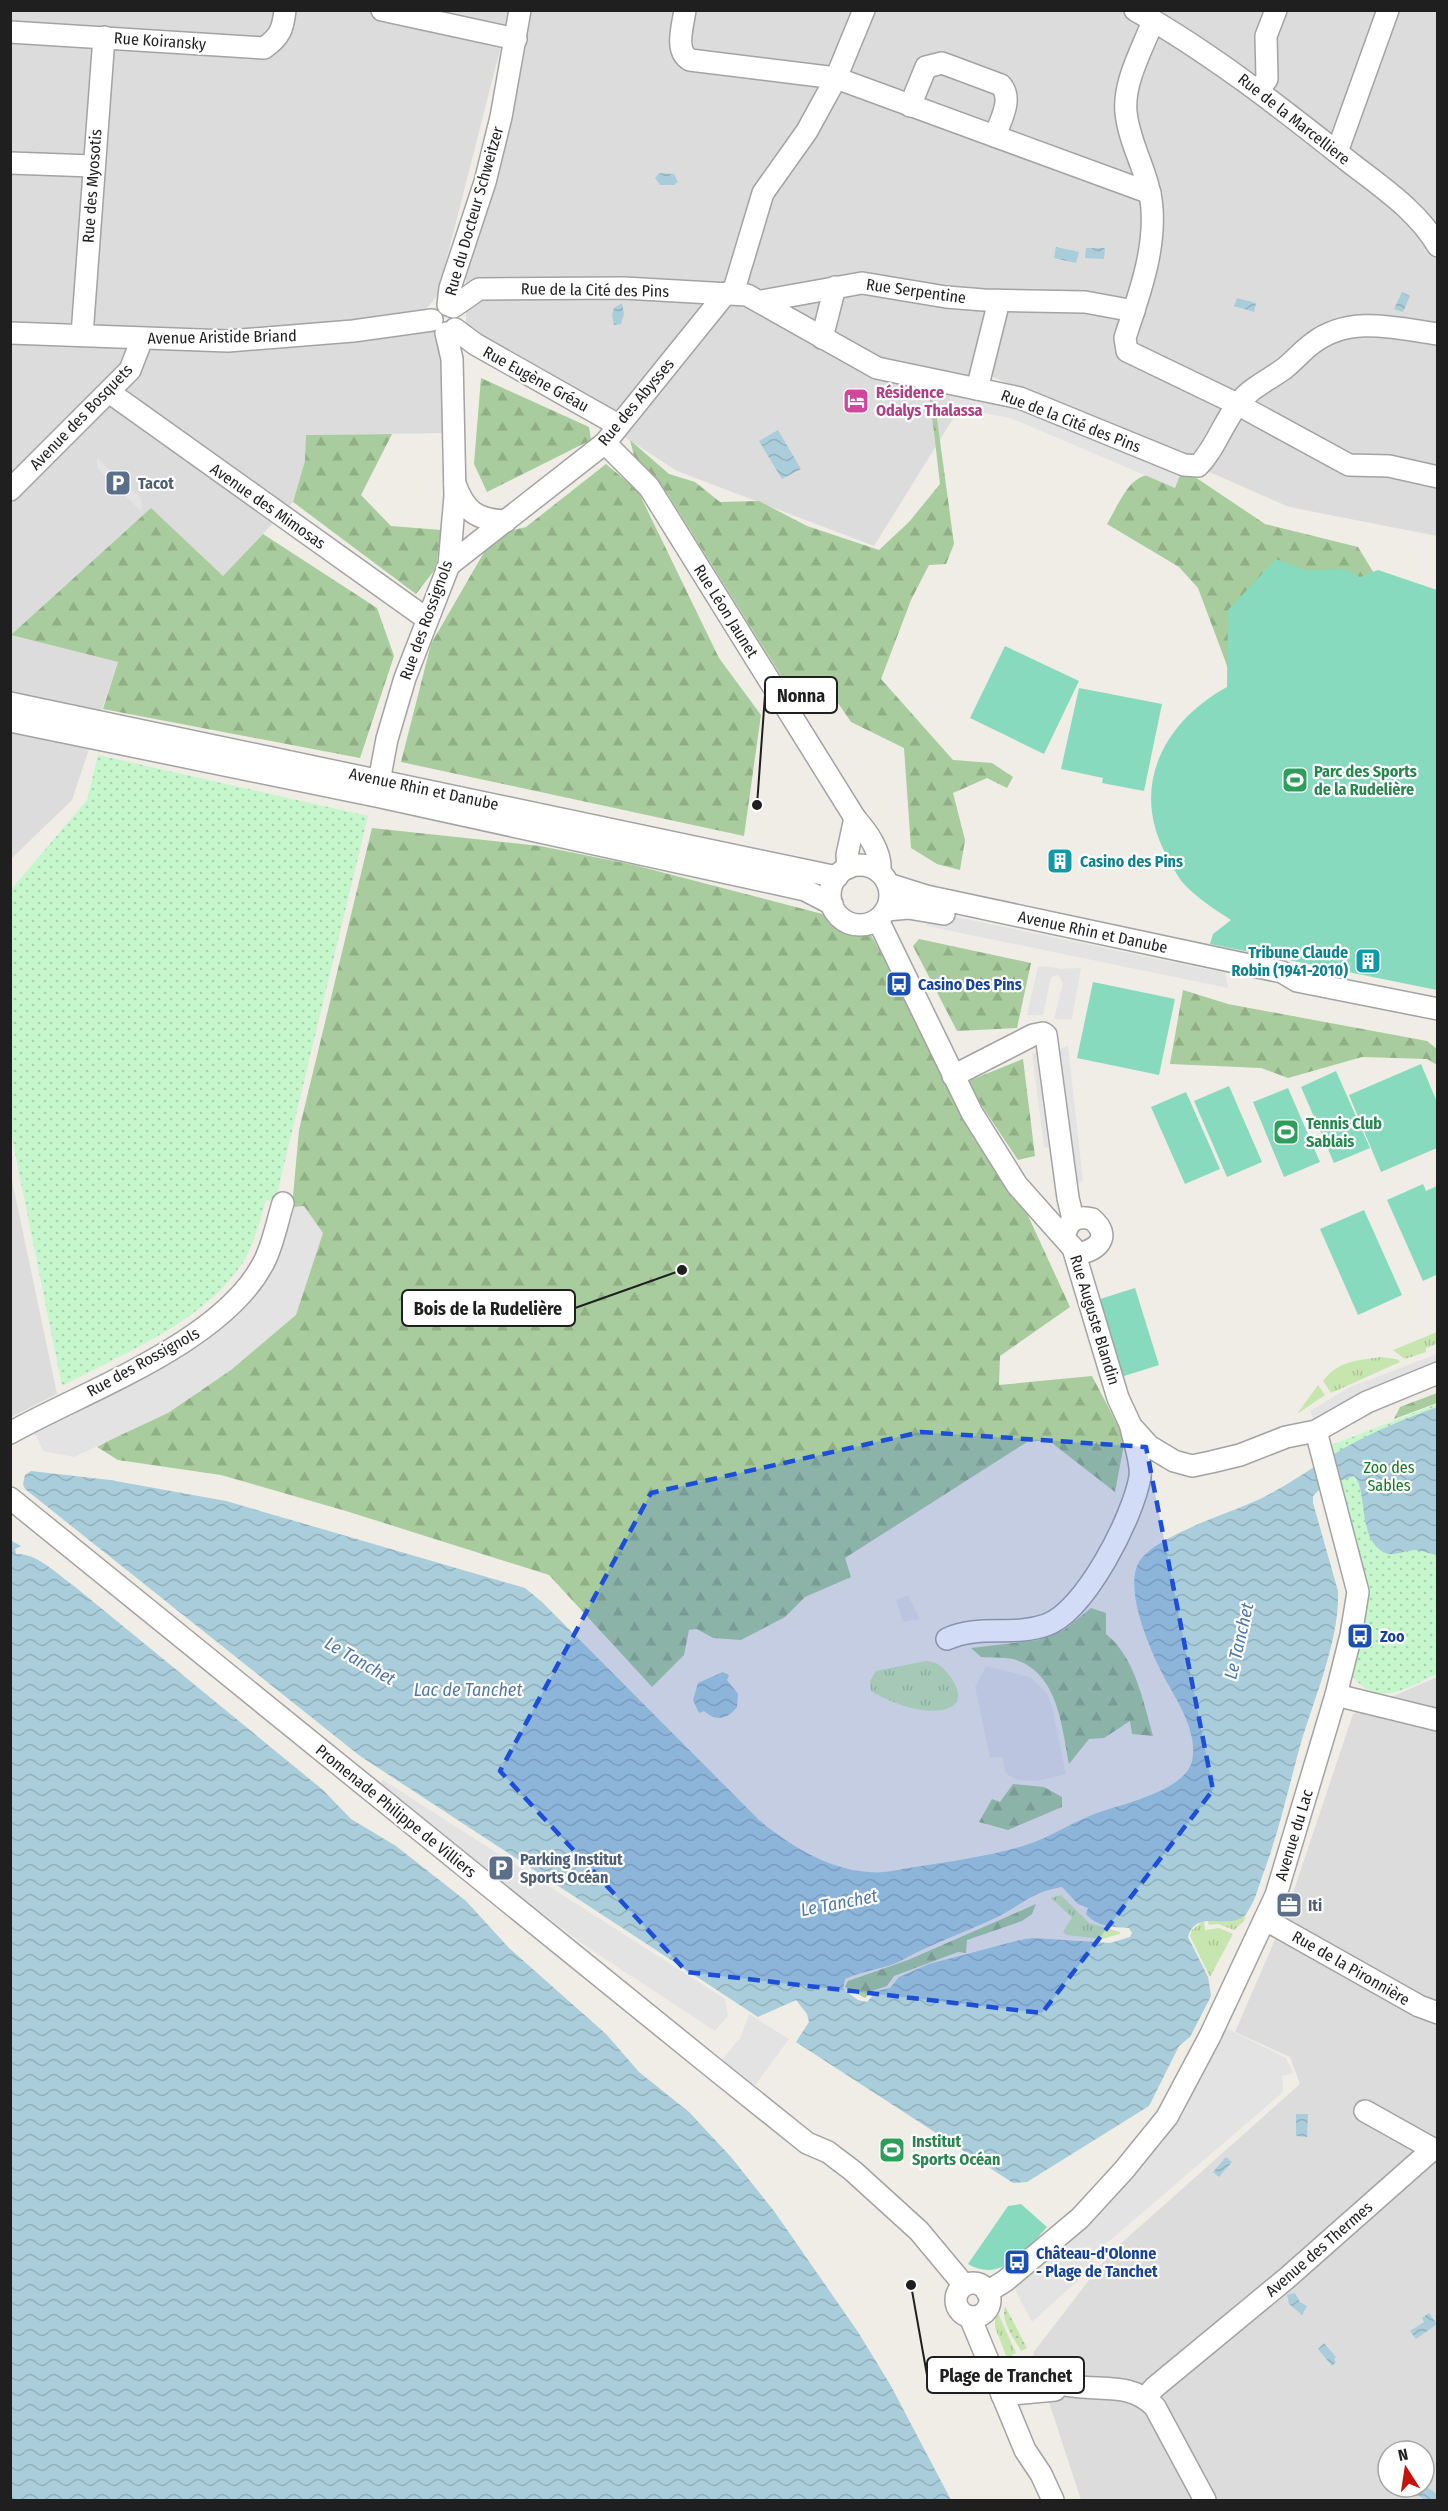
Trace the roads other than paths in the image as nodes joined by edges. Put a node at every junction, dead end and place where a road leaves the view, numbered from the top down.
1 (285, 10) edge
2 (382, 10) edge
3 (520, 10) edge
4 (685, 10) edge
5 (864, 10) edge
6 (1276, 10) edge
7 (1388, 10) edge
8 (1144, 16) edge
9 (10, 32) edge
10 (104, 37) junction
11 (516, 39) junction
12 (836, 78) junction
13 (1258, 91) junction
14 (910, 106) junction
15 (995, 136) junction
16 (1337, 152) junction
17 (10, 164) edge
18 (92, 166) junction
19 (1150, 193) junction
20 (1437, 246) edge
21 (836, 287) junction
22 (729, 293) junction
23 (762, 301) junction
24 (999, 301) junction
25 (451, 306) junction
26 (1134, 311) junction
27 (445, 327) junction
28 (10, 333) edge
29 (1437, 334) edge
30 (82, 335) junction
31 (822, 338) junction
32 (142, 339) junction
33 (976, 389) junction
34 (109, 392) junction
35 (1237, 404) junction
36 (618, 425) junction
37 (605, 443) junction
38 (1437, 477) edge
39 (454, 483) junction
40 (10, 490) edge
41 (506, 521) junction
42 (449, 565) junction
43 (427, 619) junction
44 (10, 703) edge
45 (10, 721) edge
46 (377, 788) junction
47 (855, 818) junction
48 (843, 872) junction
49 (884, 878) junction
50 (831, 904) junction
51 (882, 915) junction
52 (1298, 981) junction
53 (1435, 1010) edge
54 (953, 1076) junction
55 (283, 1203) dead end
56 (1071, 1237) junction
57 (1437, 1373) edge
58 (1131, 1426) junction
59 (1316, 1431) junction
60 (10, 1433) edge
61 (1166, 1457) junction
62 (1140, 1476) junction
63 (10, 1498) edge
64 (947, 1639) dead end
65 (1336, 1695) junction
66 (1437, 1720) edge
67 (1266, 1920) junction
68 (1437, 2013) edge
69 (1365, 2111) dead end
70 (1435, 2150) edge
71 (960, 2291) junction
72 (987, 2292) junction
73 (977, 2315) junction
74 (1005, 2370) junction
75 (1073, 2386) junction
76 (1008, 2394) junction
77 (1146, 2397) junction
78 (1053, 2500) edge
79 (1205, 2500) edge

1 - 10 street, Rue Koiransky
2 - 11 street
3 - 11 street, Rue du Docteur Schweitzer
4 - 12 street
5 - 12 street, Rue des Abysses
6 - 13 street
7 - 16 street
8 - 13 street, Rue de la Marcelliere
8 - 19 street
9 - 10 street, Rue Koiransky
10 - 18 street, Rue des Myosotis
11 - 25 street, Rue du Docteur Schweitzer
12 - 14 street
12 - 22 street, Rue des Abysses
13 - 16 street, Rue de la Marcelliere
14 - 15 street
14 - 15 street
15 - 19 street
16 - 20 street, Rue de la Marcelliere
17 - 18 street
18 - 30 street, Rue des Myosotis
19 - 26 street
21 - 23 street, Rue Serpentine
21 - 24 street, Rue Serpentine
21 - 31 street
22 - 23 street, Rue de la Cité des Pins
22 - 25 street, Rue de la Cité des Pins
22 - 36 street, Rue des Abysses
23 - 31 street, Rue de la Cité des Pins
24 - 26 street, Rue Serpentine
24 - 33 street
25 - 27 street, Rue du Docteur Schweitzer
26 - 35 street
27 - 32 street, Avenue Aristide Briand
27 - 36 street, Rue Eugène Gréau
27 - 39 street, Rue des Rossignols
28 - 30 street, Avenue Aristide Briand
29 - 35 street, Rue de la Cité des Pins
30 - 32 street, Avenue Aristide Briand
31 - 33 street, Rue de la Cité des Pins
32 - 34 street, Avenue des Bosquets
33 - 35 street, Rue de la Cité des Pins
34 - 40 street, Avenue des Bosquets
34 - 43 street, Avenue des Mimosas
35 - 38 street
36 - 37 street, Rue des Abysses
37 - 41 street, Rue des Abysses
37 - 47 street, Rue Léon Jaunet
39 - 41 street
39 - 42 street, Rue des Rossignols
41 - 42 street, Rue des Abysses
42 - 43 street, Rue des Rossignols
43 - 46 street, Rue des Rossignols
44 - 46 street, Avenue Rhin et Danube
45 - 46 street, Avenue Rhin et Danube
46 - 48 street, Avenue Rhin et Danube
46 - 50 street, Avenue Rhin et Danube
47 - 48 street
47 - 49 street, Rue Léon Jaunet
48 - 49 street
48 - 50 street
49 - 51 street
49 - 52 street, Avenue Rhin et Danube
50 - 51 street
51 - 52 street, Avenue Rhin et Danube
51 - 54 street, Rue Auguste Blandin
52 - 53 street, Avenue Rhin et Danube
54 - 56 street, Rue Auguste Blandin
54 - 56 street
55 - 60 street, Rue des Rossignols
56 - 58 street, Rue Auguste Blandin
57 - 59 street, Rue Auguste Blandin
58 - 61 street, Rue Auguste Blandin
58 - 62 street
59 - 61 street, Rue Auguste Blandin
59 - 65 street, Avenue du Lac
61 - 62 street
62 - 64 street
63 - 71 street, Promenade Philippe de Villiers
65 - 66 street
65 - 67 street, Avenue du Lac
67 - 68 street, Rue de la Pironnière
67 - 72 street, Avenue du Lac
69 - 70 street, Avenue des Thermes
70 - 77 street, Avenue des Thermes
71 - 72 street
71 - 73 street
72 - 73 street
73 - 74 street
73 - 76 street
74 - 75 street
74 - 76 street
75 - 76 street
75 - 77 street
76 - 78 street
77 - 79 street

